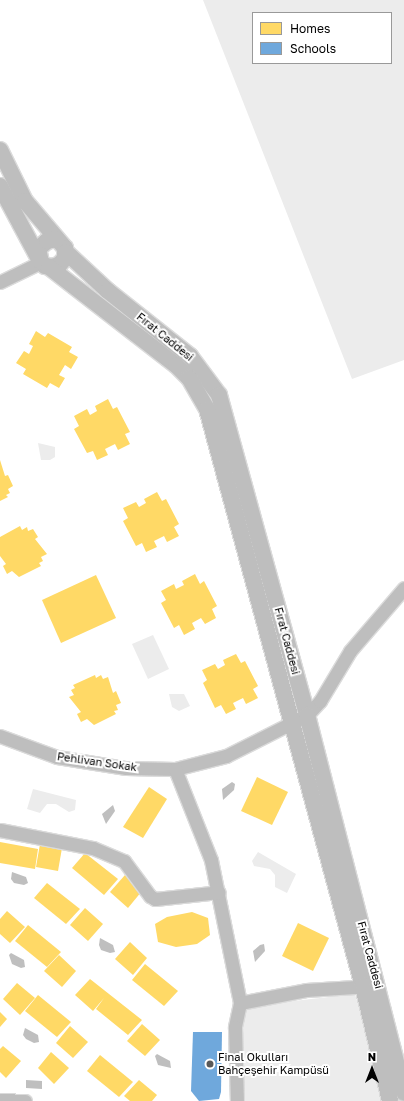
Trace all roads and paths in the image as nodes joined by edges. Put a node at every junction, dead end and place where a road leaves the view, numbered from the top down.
1 (0, 150) edge
2 (0, 186) edge
3 (62, 246) junction
4 (45, 265) junction
5 (0, 282) edge
6 (404, 588) edge
7 (307, 715) junction
8 (292, 724) junction
9 (0, 736) edge
10 (175, 769) junction
11 (0, 830) edge
12 (219, 892) junction
13 (371, 986) junction
14 (240, 1003) junction
15 (404, 1093) edge
16 (0, 1100) edge
17 (25, 1101) edge
18 (237, 1101) edge
19 (390, 1101) edge

1 - 3 main road, Fırat Caddesi
2 - 4 main road, Fırat Caddesi
3 - 4 main road
3 - 4 main road
3 - 7 main road, Fırat Caddesi
4 - 5 street
4 - 8 main road, Fırat Caddesi
6 - 7 street, Pehlivan Sokak
7 - 8 street, Pehlivan Sokak
7 - 13 main road, Fırat Caddesi
8 - 10 street, Pehlivan Sokak
8 - 13 main road, Fırat Caddesi
9 - 10 street, Pehlivan Sokak
10 - 12 street
11 - 12 street
12 - 14 street
13 - 14 street
13 - 15 main road, Fırat Caddesi
13 - 19 main road, Fırat Caddesi
14 - 18 street
16 - 17 street

